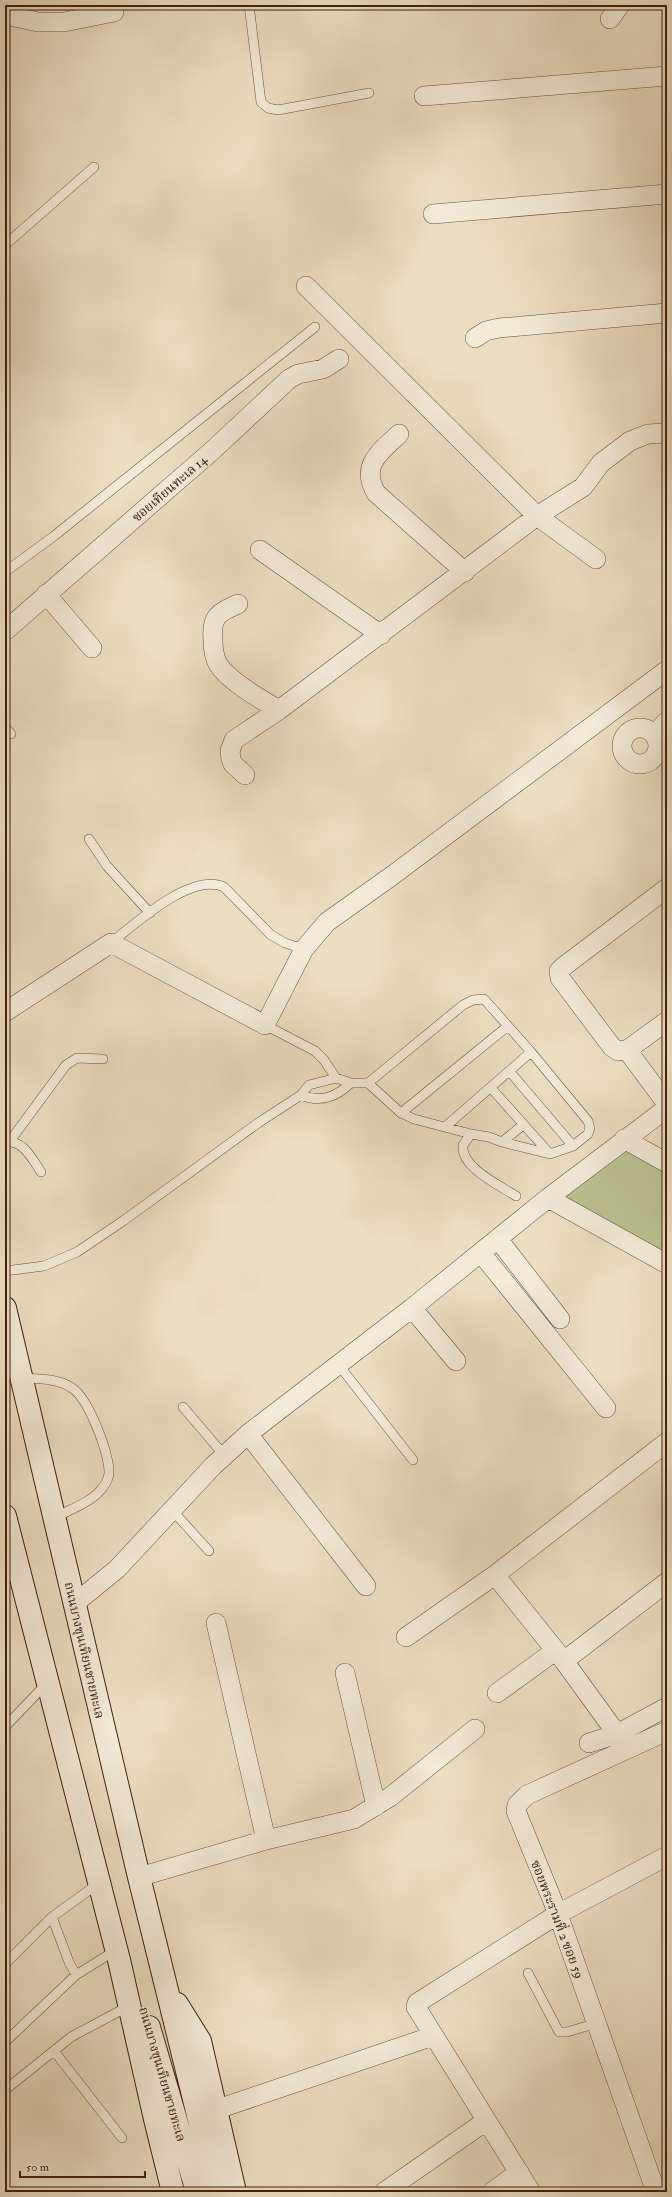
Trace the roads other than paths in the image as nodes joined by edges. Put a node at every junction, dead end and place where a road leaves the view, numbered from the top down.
1 (249, 5) edge
2 (114, 12) dead end
3 (5, 15) edge
4 (667, 76) edge
5 (369, 93) dead end
6 (424, 96) dead end
7 (94, 168) dead end
8 (667, 194) edge
9 (433, 214) dead end
10 (5, 245) edge
11 (306, 286) dead end
12 (667, 313) edge
13 (315, 327) dead end
14 (475, 338) dead end
15 (339, 359) dead end
16 (667, 433) edge
17 (399, 434) dead end
18 (537, 516) junction
19 (260, 550) dead end
20 (596, 559) dead end
21 (5, 572) edge
22 (465, 572) junction
23 (46, 594) junction
24 (238, 604) dead end
25 (5, 631) edge
26 (381, 635) junction
27 (92, 648) dead end
28 (667, 670) edge
29 (279, 710) junction
30 (667, 720) edge
31 (654, 735) dead end
32 (245, 775) dead end
33 (88, 839) dead end
34 (667, 888) edge
35 (150, 913) junction
36 (111, 943) junction
37 (304, 949) junction
38 (5, 1012) edge
39 (667, 1020) edge
40 (265, 1025) junction
41 (508, 1026) junction
42 (627, 1050) junction
43 (531, 1052) junction
44 (103, 1058) dead end
45 (510, 1072) junction
46 (336, 1078) junction
47 (351, 1083) junction
48 (368, 1083) junction
49 (491, 1088) junction
50 (301, 1095) junction
51 (667, 1104) edge
52 (667, 1108) edge
53 (401, 1113) junction
54 (523, 1125) junction
55 (445, 1127) junction
56 (471, 1134) junction
57 (624, 1139) junction
58 (8, 1142) edge
59 (502, 1142) junction
60 (573, 1146) junction
61 (550, 1154) junction
62 (667, 1163) edge
63 (41, 1172) dead end
64 (516, 1196) dead end
65 (548, 1198) junction
66 (498, 1239) junction
67 (481, 1253) junction
68 (667, 1264) edge
69 (5, 1271) edge
70 (5, 1308) edge
71 (412, 1308) junction
72 (560, 1319) dead end
73 (456, 1361) dead end
74 (338, 1364) junction
75 (22, 1378) junction
76 (183, 1407) dead end
77 (606, 1408) dead end
78 (248, 1434) junction
79 (667, 1442) edge
80 (224, 1455) junction
81 (413, 1460) dead end
82 (172, 1510) junction
83 (5, 1516) edge
84 (54, 1518) junction
85 (209, 1551) dead end
86 (495, 1575) junction
87 (667, 1582) edge
88 (366, 1586) dead end
89 (74, 1604) junction
90 (216, 1623) dead end
91 (406, 1637) dead end
92 (560, 1656) junction
93 (345, 1673) dead end
94 (47, 1683) junction
95 (497, 1693) dead end
96 (667, 1707) edge
97 (5, 1727) edge
98 (476, 1729) dead end
99 (667, 1731) edge
100 (617, 1734) junction
101 (589, 1743) dead end
102 (376, 1806) junction
103 (266, 1840) junction
104 (666, 1859) edge
105 (139, 1877) junction
106 (99, 1883) junction
107 (558, 1914) junction
108 (52, 1917) junction
109 (117, 1955) junction
110 (5, 1964) edge
111 (528, 1973) dead end
112 (76, 1974) junction
113 (168, 1992) junction
114 (130, 2006) junction
115 (597, 2023) junction
116 (433, 2036) junction
117 (5, 2042) edge
118 (54, 2051) junction
119 (5, 2090) edge
120 (215, 2110) junction
121 (486, 2121) junction
122 (122, 2138) dead end
123 (519, 2172) junction
124 (173, 2192) edge
125 (197, 2192) edge
126 (217, 2192) edge
127 (235, 2192) edge
128 (384, 2192) edge
129 (492, 2192) edge
130 (531, 2192) edge
131 (656, 2192) edge

1 - 5 lane
2 - 3 street
4 - 6 street
7 - 10 lane
8 - 9 street
11 - 18 street
12 - 14 street
13 - 21 lane
15 - 23 street, ซอยเทียนทะเล 14
16 - 18 street
17 - 22 street
18 - 20 street
18 - 22 street
19 - 26 street
22 - 26 street
23 - 25 street, ซอยเทียนทะเล 14
23 - 27 street
24 - 29 street
26 - 29 street
28 - 37 street
29 - 32 street
30 - 31 street
33 - 35 lane
34 - 42 street
35 - 36 lane
35 - 37 lane
36 - 38 street
36 - 40 street
37 - 40 street
39 - 42 street
40 - 46 lane
41 - 43 lane
41 - 48 lane
41 - 53 lane
42 - 51 street
43 - 45 lane
43 - 60 lane
44 - 58 lane
45 - 49 lane
45 - 60 lane
46 - 47 lane
46 - 50 lane
47 - 48 lane
47 - 50 lane
48 - 53 lane
49 - 54 lane
49 - 55 lane
50 - 69 lane
52 - 57 street
53 - 55 lane
54 - 59 lane
54 - 61 lane
55 - 56 lane
56 - 59 lane
56 - 64 lane
57 - 62 street
57 - 65 street
58 - 63 lane
59 - 61 lane
60 - 61 lane
65 - 66 street
65 - 68 street
66 - 67 street
66 - 72 street
67 - 71 street
67 - 77 street
70 - 75 main road, ถนนบางขุนเทียนชายทะเล
71 - 73 street
71 - 74 street
74 - 78 street
74 - 81 lane
75 - 84 main road, ถนนบางขุนเทียนชายทะเล
75 - 84 lane
76 - 80 lane
78 - 80 street
78 - 88 street
79 - 86 street
80 - 82 street
82 - 85 lane
82 - 89 street
83 - 94 main road, ถนนบางขุนเทียนชายทะเล
84 - 89 main road, ถนนบางขุนเทียนชายทะเล
86 - 91 street
86 - 92 street
87 - 92 street
89 - 105 main road, ถนนบางขุนเทียนชายทะเล
90 - 103 street
92 - 95 street
92 - 100 street
93 - 102 street
94 - 97 lane
94 - 106 main road, ถนนบางขุนเทียนชายทะเล
96 - 100 street
98 - 102 street
99 - 107 street, ซอยพระรามที่ 2 ซอย 59
100 - 101 street
102 - 103 street
103 - 105 street
104 - 107 street
105 - 113 main road, ถนนบางขุนเทียนชายทะเล
106 - 108 lane
106 - 109 main road, ถนนบางขุนเทียนชายทะเล
107 - 115 street, ซอยพระรามที่ 2 ซอย 59
107 - 116 street
108 - 110 lane
108 - 112 lane
109 - 112 lane
109 - 114 main road, ถนนบางขุนเทียนชายทะเล
109 - 125 main road, ถนนบางขุนเทียนชายทะเล
111 - 115 lane
112 - 117 lane
113 - 120 main road, ถนนบางขุนเทียนชายทะเล
113 - 126 main road, ถนนบางขุนเทียนชายทะเล
114 - 118 lane
114 - 124 main road, ถนนบางขุนเทียนชายทะเล
115 - 131 street, ซอยพระรามที่ 2 ซอย 59
116 - 120 street
116 - 121 street
118 - 119 lane
118 - 122 lane
120 - 127 main road, ถนนบางขุนเทียนชายทะเล
121 - 123 street
121 - 128 street
123 - 129 street
123 - 130 street

